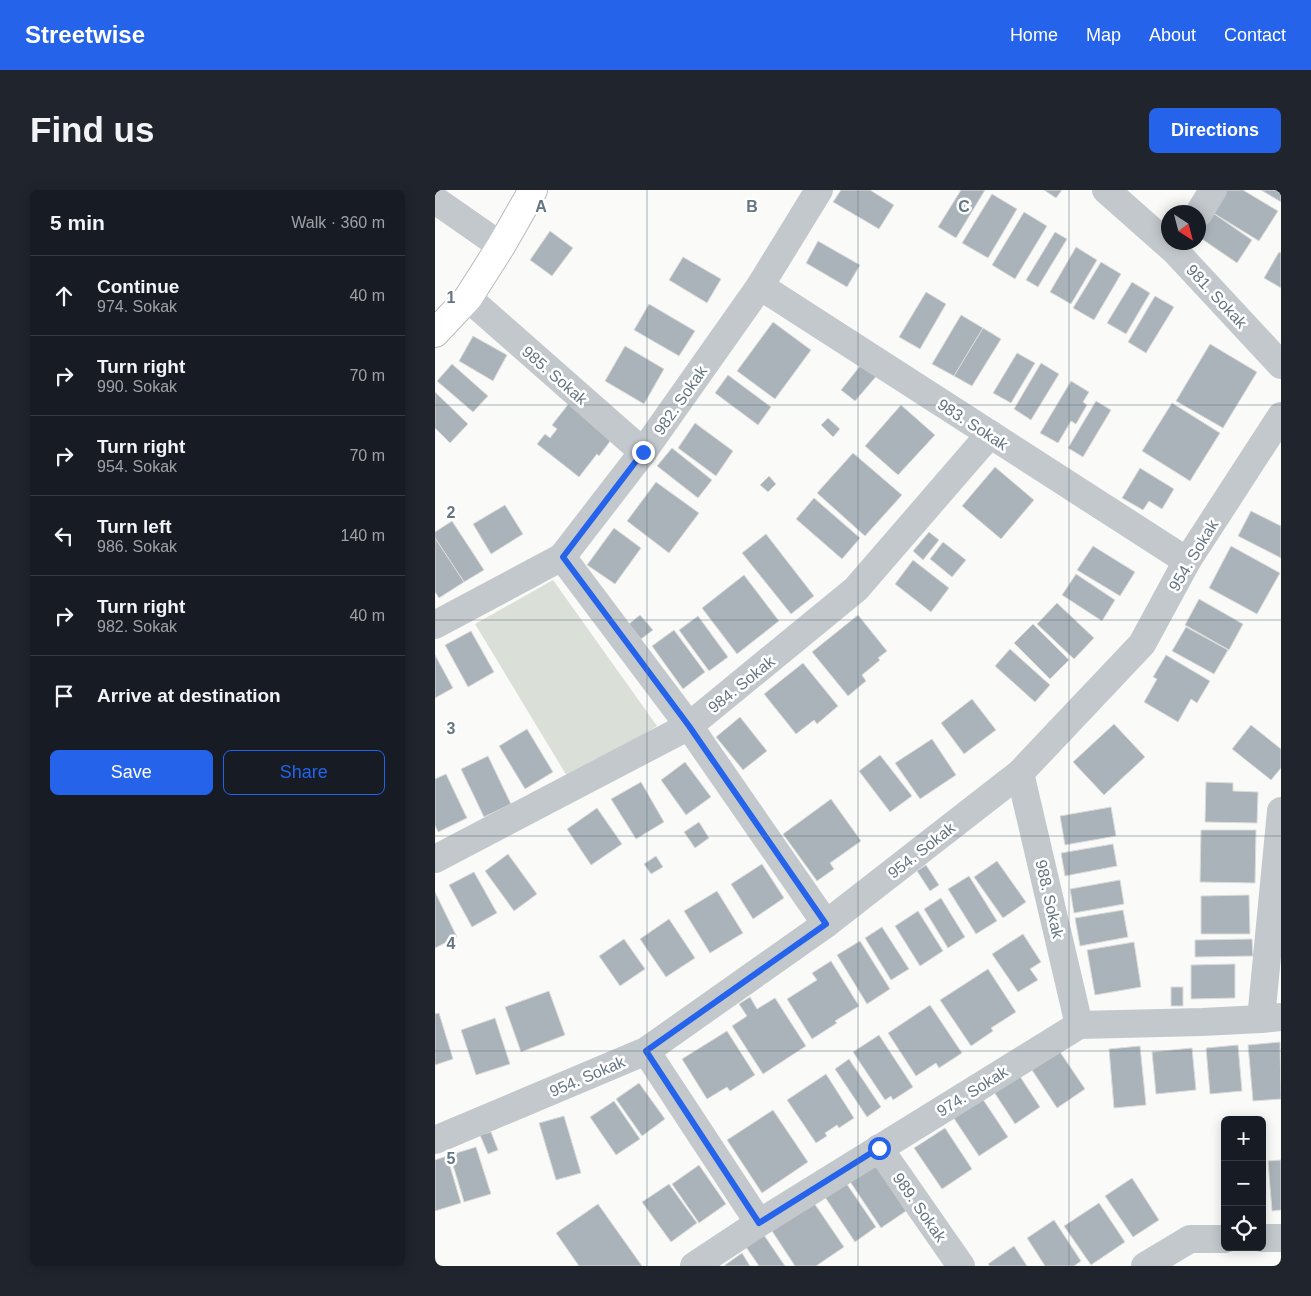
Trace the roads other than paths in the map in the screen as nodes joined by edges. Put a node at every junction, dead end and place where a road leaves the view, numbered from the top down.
1 (533, 190) edge
2 (819, 190) edge
3 (1106, 190) edge
4 (1213, 190) edge
5 (435, 200) edge
6 (1204, 205) edge
7 (1161, 234) edge
8 (501, 246) junction
9 (1181, 250) edge
10 (759, 286) junction
11 (467, 298) junction
12 (435, 333) edge
13 (1281, 365) edge
14 (1281, 416) edge
15 (989, 434) junction
16 (643, 452) junction
17 (563, 557) junction
18 (1187, 561) junction
19 (435, 625) edge
20 (689, 726) junction
21 (1020, 773) junction
22 (1281, 810) edge
23 (435, 859) edge
24 (826, 924) junction
25 (1271, 1018) edge
26 (1079, 1025) junction
27 (646, 1051) junction
28 (435, 1140) edge
29 (879, 1148) junction
30 (759, 1223) junction
31 (1221, 1238) edge
32 (1266, 1238) edge
33 (1281, 1238) edge
34 (694, 1266) edge
35 (961, 1266) edge
36 (1145, 1266) edge

1 - 8 main road
2 - 10 street, 982. Sokak
3 - 7 street, 981. Sokak
4 - 6 street
5 - 8 street
8 - 11 main road
9 - 13 street, 981. Sokak
10 - 15 street, 983. Sokak
10 - 16 street, 982. Sokak
11 - 12 main road
11 - 16 street, 985. Sokak
14 - 18 street, 954. Sokak
15 - 18 street, 983. Sokak
15 - 20 street, 984. Sokak
16 - 17 street, 982. Sokak
17 - 19 street, 982. Sokak
17 - 20 street
18 - 21 street, 954. Sokak
20 - 23 street, 984. Sokak
20 - 24 street
21 - 24 street, 954. Sokak
21 - 26 street, 988. Sokak
22 - 25 street
24 - 27 street, 954. Sokak
25 - 26 street
26 - 29 street, 974. Sokak
27 - 28 street, 954. Sokak
27 - 30 street
29 - 30 street, 974. Sokak
29 - 35 street, 989. Sokak
30 - 34 street, 974. Sokak
31 - 36 street
32 - 33 street

